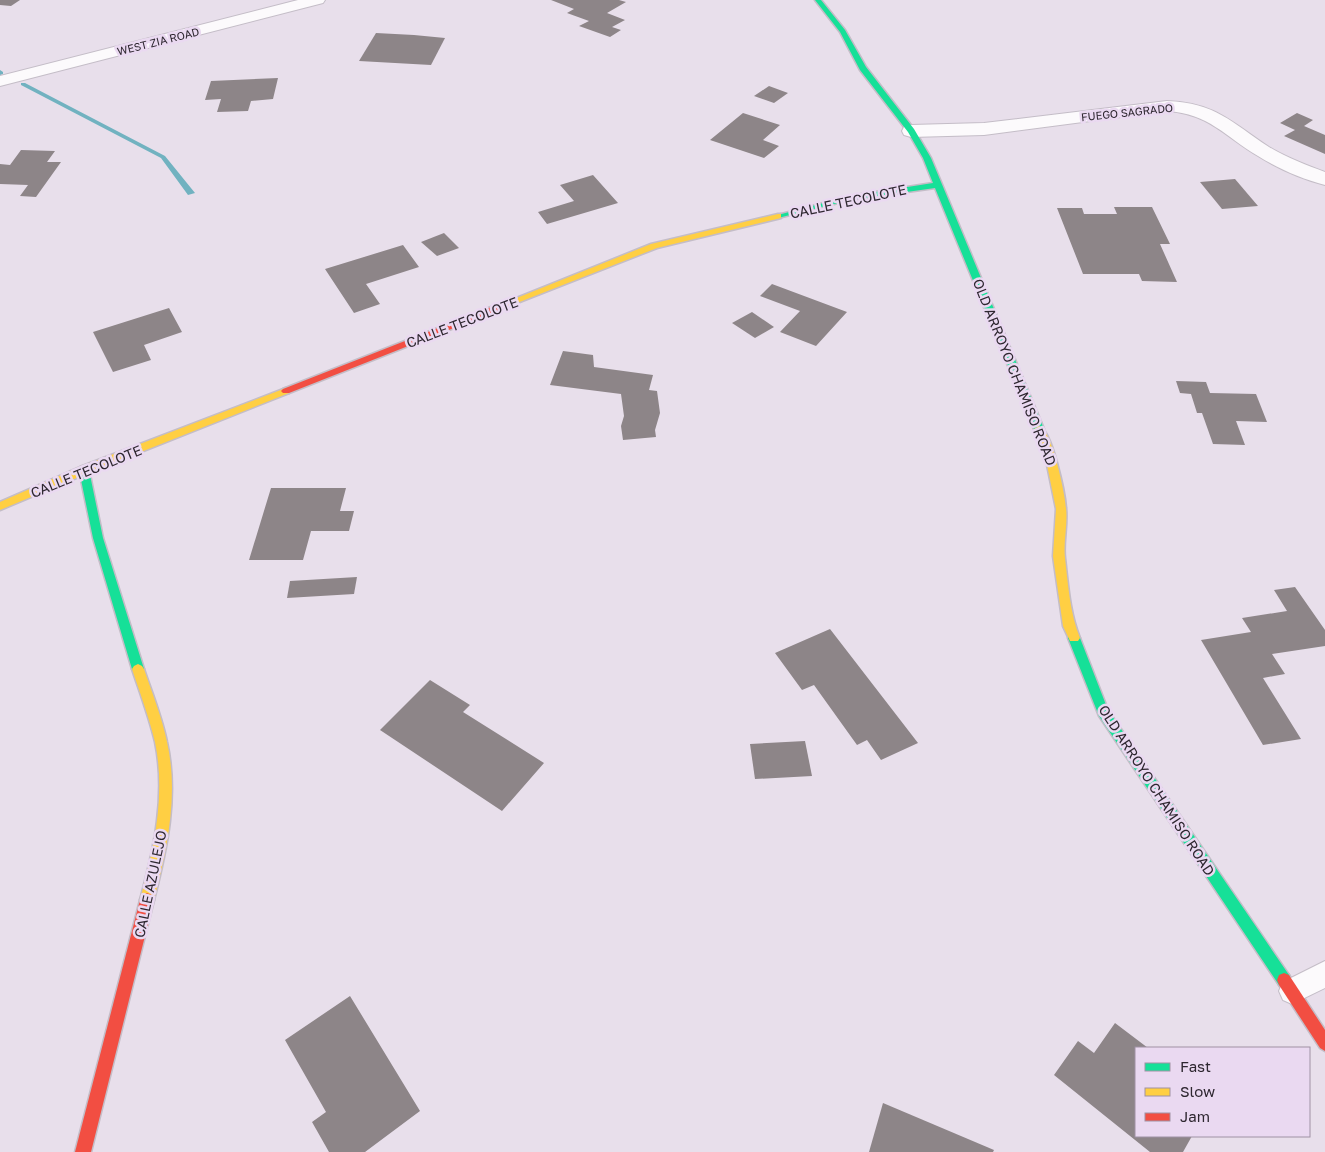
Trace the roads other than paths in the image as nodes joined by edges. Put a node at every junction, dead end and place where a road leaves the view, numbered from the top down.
1 (317, 0) edge
2 (818, 0) edge
3 (0, 81) edge
4 (911, 131) junction
5 (1325, 179) edge
6 (939, 185) junction
7 (84, 470) junction
8 (0, 506) edge
9 (1325, 974) edge
10 (1292, 991) junction
11 (1325, 1043) edge
12 (83, 1152) edge

1 - 3 street, WEST ZIA ROAD
2 - 4 street, OLD ARROYO CHAMISO ROAD
4 - 5 street, FUEGO SAGRADO
4 - 6 street, OLD ARROYO CHAMISO ROAD
6 - 7 street, CALLE TECOLOTE
6 - 10 street, OLD ARROYO CHAMISO ROAD
7 - 8 street, CALLE TECOLOTE
7 - 12 street, CALLE AZULEJO
9 - 10 lane
10 - 11 street, OLD ARROYO CHAMISO ROAD

